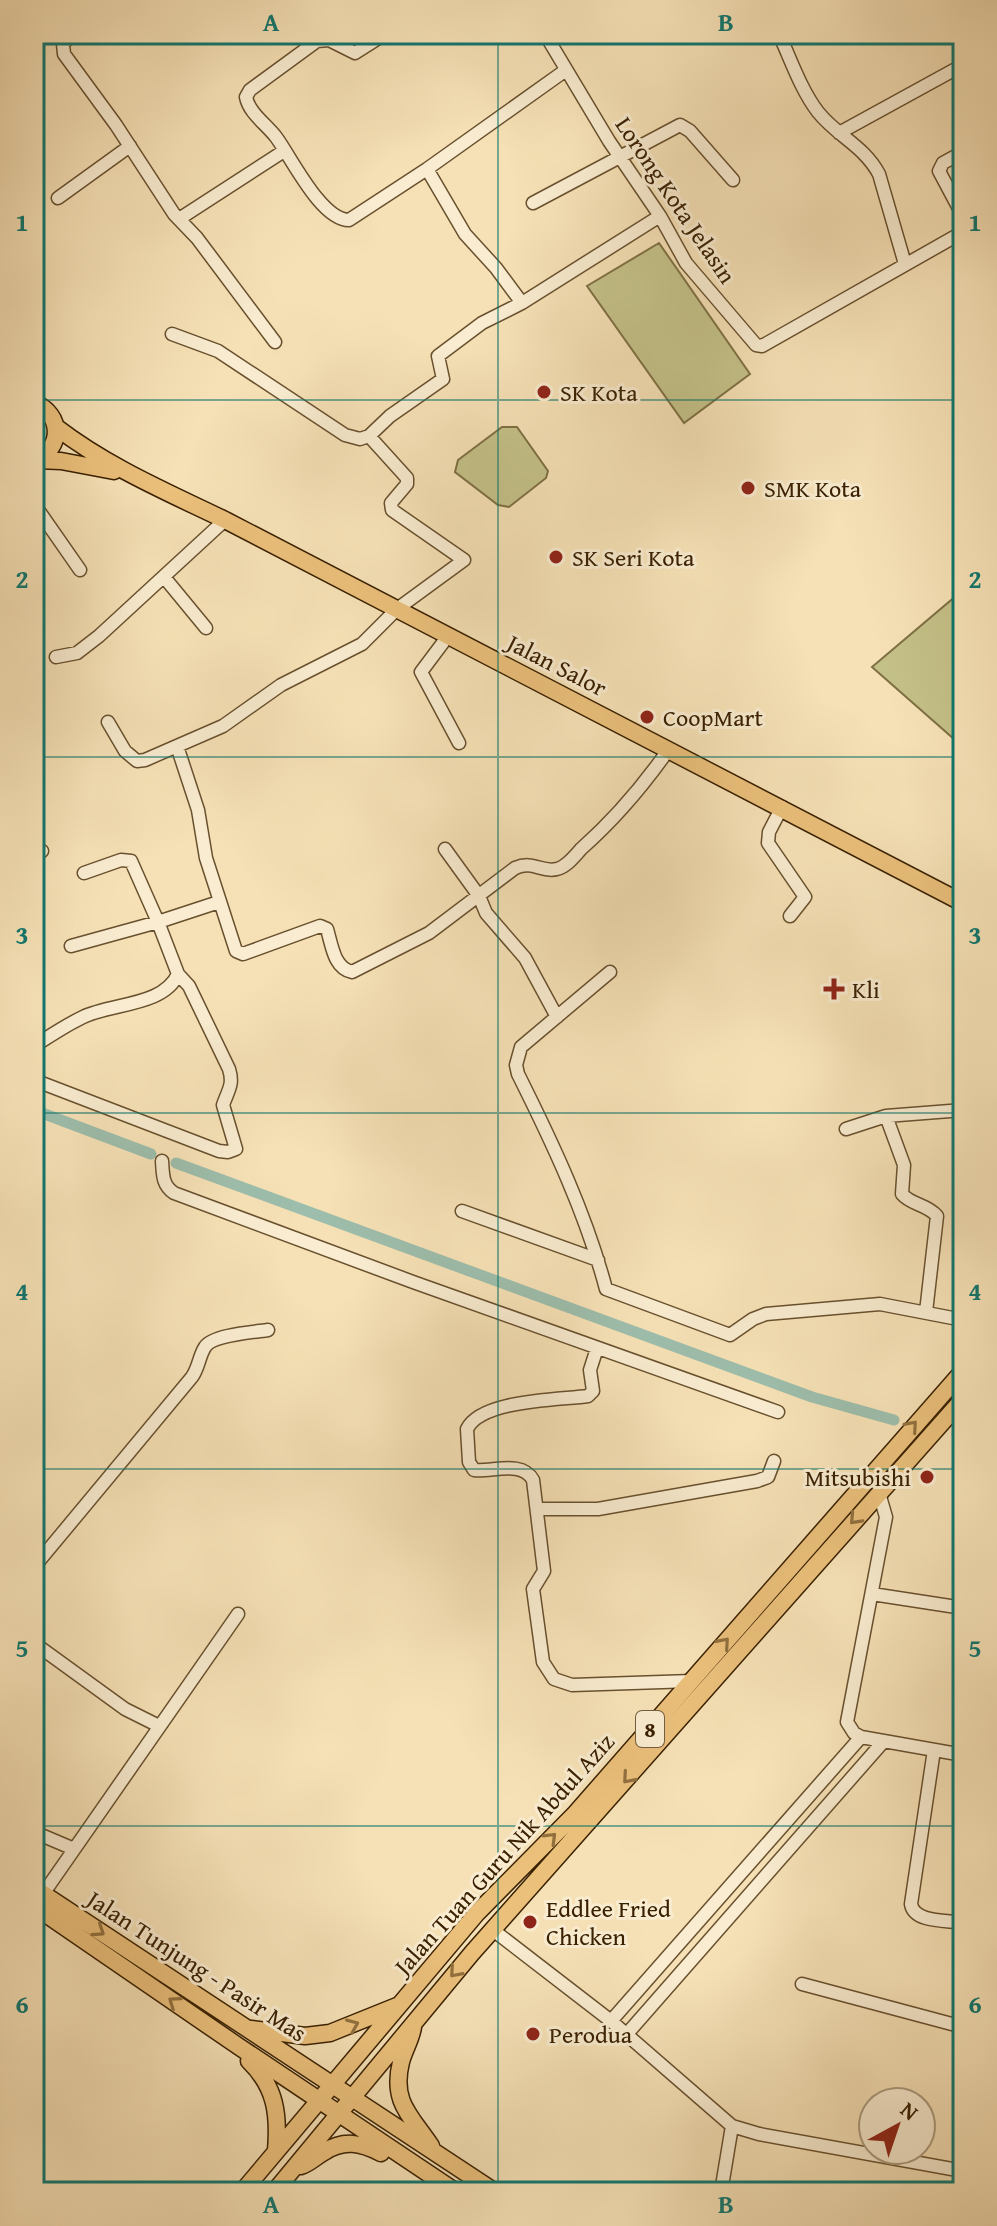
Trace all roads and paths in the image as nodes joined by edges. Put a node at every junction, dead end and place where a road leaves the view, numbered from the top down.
1 (72, 34) edge
2 (385, 34) edge
3 (545, 34) edge
4 (779, 34) edge
5 (963, 65) edge
6 (566, 70) junction
7 (839, 133) junction
8 (130, 146) junction
9 (284, 151) junction
10 (963, 152) edge
11 (620, 156) junction
12 (427, 169) junction
13 (733, 180) dead end
14 (58, 198) dead end
15 (533, 203) dead end
16 (660, 216) junction
17 (963, 216) edge
18 (179, 219) junction
19 (963, 232) edge
20 (905, 264) junction
21 (522, 303) junction
22 (172, 334) dead end
23 (275, 342) dead end
24 (35, 403) edge
25 (56, 427) junction
26 (369, 436) junction
27 (35, 460) edge
28 (127, 474) junction
29 (34, 504) edge
30 (225, 520) junction
31 (80, 570) dead end
32 (164, 577) junction
33 (397, 609) junction
34 (206, 628) dead end
35 (448, 636) junction
36 (56, 657) dead end
37 (108, 722) dead end
38 (459, 743) dead end
39 (177, 746) junction
40 (669, 749) junction
41 (782, 807) junction
42 (445, 849) dead end
43 (84, 873) dead end
44 (479, 896) junction
45 (219, 902) junction
46 (963, 903) edge
47 (790, 916) dead end
48 (158, 922) junction
49 (71, 946) dead end
50 (610, 972) dead end
51 (178, 974) junction
52 (557, 1017) junction
53 (34, 1046) edge
54 (34, 1080) edge
55 (963, 1110) edge
56 (886, 1116) junction
57 (846, 1129) dead end
58 (162, 1161) dead end
59 (462, 1211) dead end
60 (598, 1260) junction
61 (926, 1312) junction
62 (963, 1320) edge
63 (268, 1330) dead end
64 (597, 1348) junction
65 (963, 1371) edge
66 (963, 1399) edge
67 (778, 1412) dead end
68 (774, 1461) dead end
69 (879, 1493) junction
70 (537, 1509) junction
71 (34, 1567) edge
72 (872, 1594) junction
73 (963, 1608) edge
74 (238, 1614) dead end
75 (34, 1643) edge
76 (692, 1681) junction
77 (159, 1726) junction
78 (861, 1737) junction
79 (883, 1742) junction
80 (934, 1750) junction
81 (963, 1755) edge
82 (34, 1832) edge
83 (74, 1849) junction
84 (37, 1896) edge
85 (963, 1923) edge
86 (493, 1930) junction
87 (802, 1984) dead end
88 (398, 2006) junction
89 (414, 2021) junction
90 (611, 2021) junction
91 (963, 2027) edge
92 (249, 2029) junction
93 (626, 2035) junction
94 (238, 2046) junction
95 (333, 2084) junction
96 (352, 2097) junction
97 (319, 2100) junction
98 (339, 2113) junction
99 (732, 2126) junction
100 (276, 2151) junction
101 (435, 2152) junction
102 (293, 2168) junction
103 (420, 2168) junction
104 (963, 2171) edge
105 (242, 2192) edge
106 (274, 2192) edge
107 (456, 2192) edge
108 (495, 2192) edge
109 (721, 2192) edge

1 - 8 street
2 - 9 street
3 - 6 street, Lorong Kota Jelasin
4 - 7 street
5 - 7 street
6 - 11 street, Lorong Kota Jelasin
6 - 12 street
7 - 20 street
8 - 14 street
8 - 18 street
9 - 12 street
9 - 18 street
10 - 17 street
11 - 13 street
11 - 15 street
11 - 16 street, Lorong Kota Jelasin
12 - 21 street
16 - 20 street, Lorong Kota Jelasin
16 - 21 street
18 - 23 street
19 - 20 street, Lorong Kota Jelasin
21 - 26 street
22 - 26 street
24 - 25 main road, Jalan Salor
25 - 27 main road
25 - 28 main road, Jalan Salor
26 - 33 street
27 - 28 main road, Jalan Salor
28 - 30 main road, Jalan Salor
29 - 31 street
30 - 32 street
30 - 33 main road, Jalan Salor
32 - 34 street
32 - 36 street
33 - 35 main road, Jalan Salor
33 - 39 street
35 - 38 street
35 - 40 main road, Jalan Salor
37 - 39 street
39 - 45 street
40 - 41 main road, Jalan Salor
40 - 44 street
41 - 46 main road, Jalan Salor
41 - 47 street
42 - 44 street
43 - 48 street
44 - 45 street
44 - 52 street
45 - 48 street
48 - 49 street
48 - 51 street
50 - 52 street
51 - 53 street
51 - 54 street
52 - 60 street
55 - 56 street
56 - 57 street
56 - 61 street
58 - 64 street
59 - 60 street
60 - 61 street
61 - 62 street
63 - 71 street
64 - 67 street
64 - 70 street
76 -> 65 main road, Jalan Tuan Guru Nik Abdul Aziz / 8
66 - 69 main road, Jalan Tuan Guru Nik Abdul Aziz / 8
68 - 70 street
69 - 72 street
69 -> 86 main road, Jalan Tuan Guru Nik Abdul Aziz / 8
70 - 76 street
72 - 73 street
72 - 78 street
74 - 77 street
75 - 77 street
88 -> 76 main road, Jalan Tuan Guru Nik Abdul Aziz / 8
77 - 83 street
78 - 79 street
78 - 90 street
79 - 80 street
79 - 93 street
80 - 81 street
80 - 85 street
82 - 83 street
83 - 84 street
84 -> 92 main road, Jalan Tunjung - Pasir Mas
94 -> 84 main road, Jalan Tunjung - Pasir Mas
86 -> 89 main road, Jalan Tuan Guru Nik Abdul Aziz / 8
86 - 90 street
87 - 91 street
92 -> 88 main road
88 - 95 main road, Jalan Tuan Guru Nik Abdul Aziz / 8
89 - 96 main road, Jalan Tuan Guru Nik Abdul Aziz / 8
89 - 101 main road
90 - 93 street
92 - 95 main road, Jalan Tunjung - Pasir Mas
93 - 99 street
94 - 97 main road, Jalan Tunjung - Pasir Mas
94 - 100 main road
95 - 96 main road, Jalan Tunjung - Pasir Mas
95 - 97 main road, Jalan Tuan Guru Nik Abdul Aziz / 8
96 - 98 main road, Jalan Tuan Guru Nik Abdul Aziz / 8
96 - 101 main road, Jalan Tunjung - Pasir Mas
97 - 98 main road, Jalan Tunjung - Pasir Mas
97 - 100 main road, Jalan Tuan Guru Nik Abdul Aziz / 8
98 - 102 main road, Jalan Tuan Guru Nik Abdul Aziz / 8
98 - 103 main road, Jalan Tunjung - Pasir Mas
99 - 104 street
99 - 109 street
100 - 105 main road, Jalan Tuan Guru Nik Abdul Aziz / 8
101 - 108 main road, Jalan Tunjung - Pasir Mas
102 - 103 main road
102 - 106 main road, Jalan Tuan Guru Nik Abdul Aziz / 8
103 - 107 main road

